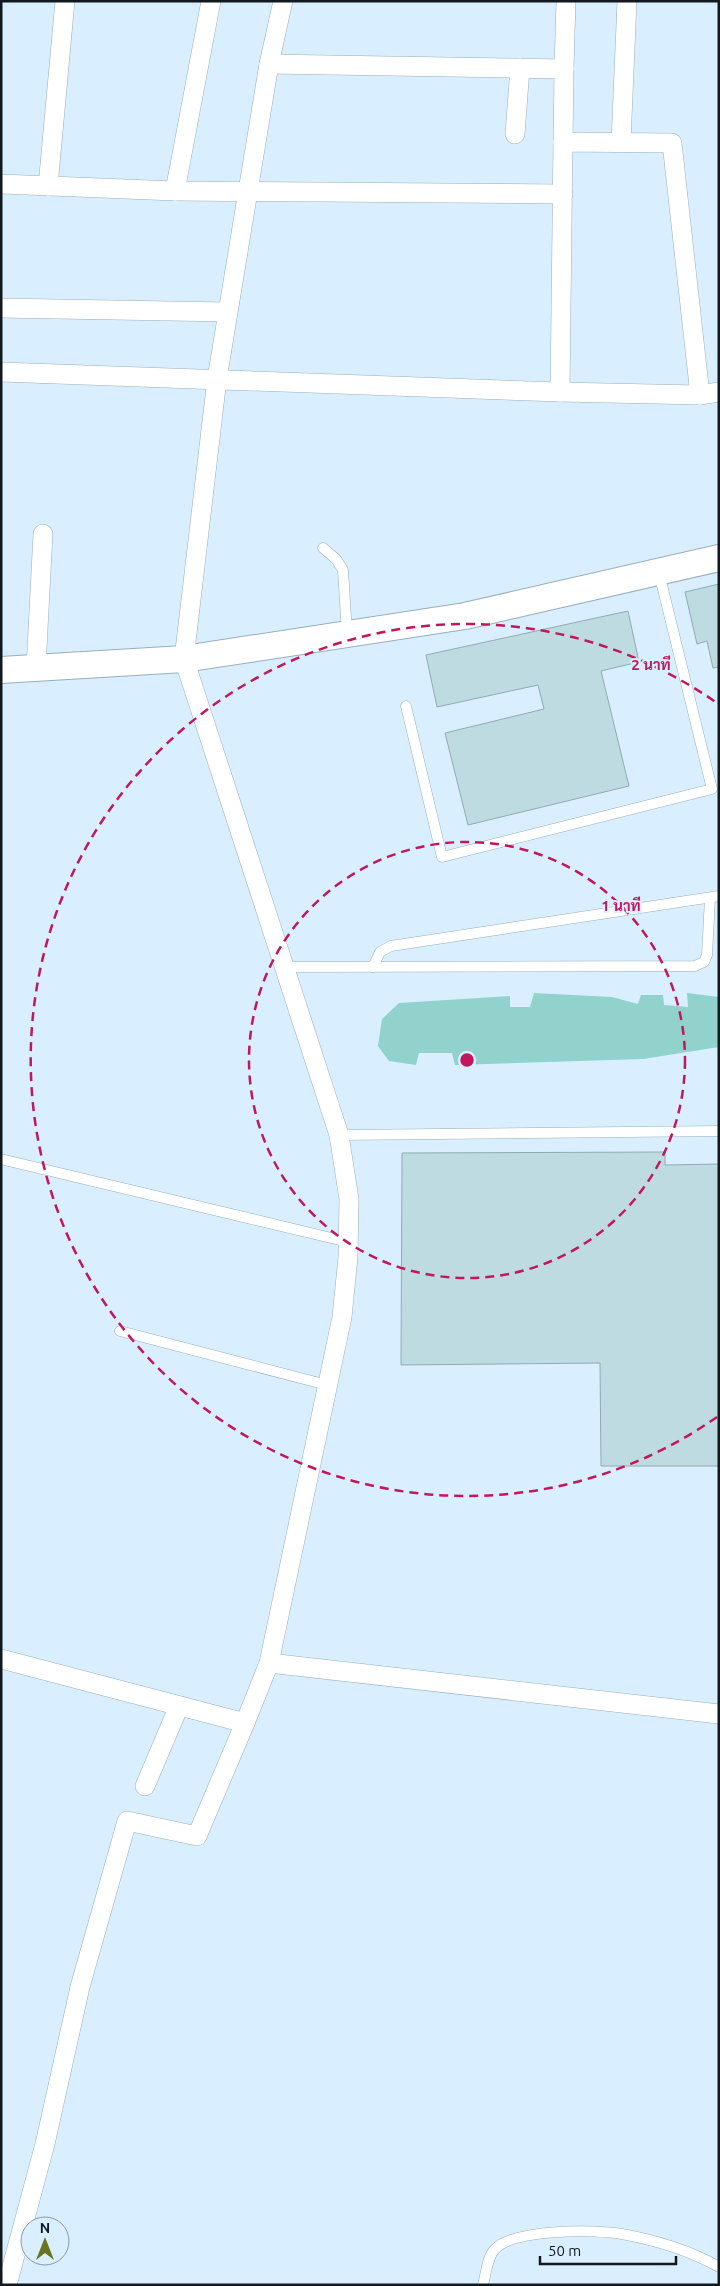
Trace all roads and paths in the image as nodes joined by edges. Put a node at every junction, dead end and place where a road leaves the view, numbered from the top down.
1 (65, 1) edge
2 (210, 1) edge
3 (283, 1) edge
4 (566, 1) edge
5 (627, 1) edge
6 (269, 64) junction
7 (520, 68) junction
8 (564, 69) junction
9 (515, 134) dead end
10 (563, 142) junction
11 (621, 142) junction
12 (1, 184) edge
13 (48, 186) junction
14 (175, 191) junction
15 (247, 191) junction
16 (563, 194) junction
17 (1, 308) edge
18 (227, 312) junction
19 (1, 372) edge
20 (217, 379) junction
21 (560, 392) junction
22 (719, 392) edge
23 (700, 395) junction
24 (43, 534) dead end
25 (323, 548) dead end
26 (719, 558) edge
27 (659, 572) junction
28 (347, 634) junction
29 (184, 659) junction
30 (36, 668) junction
31 (1, 670) edge
32 (406, 706) dead end
33 (714, 897) edge
34 (285, 967) junction
35 (373, 967) junction
36 (719, 1131) edge
37 (339, 1134) junction
38 (1, 1159) edge
39 (348, 1242) junction
40 (120, 1331) dead end
41 (327, 1385) junction
42 (1, 1659) edge
43 (269, 1663) junction
44 (179, 1706) junction
45 (719, 1714) edge
46 (245, 1723) junction
47 (144, 1786) dead end
48 (719, 2267) edge
49 (7, 2285) edge
50 (483, 2285) edge

1 - 13 street
2 - 14 street
3 - 6 street
4 - 8 street
5 - 11 street
6 - 7 street
6 - 15 street
7 - 8 street
7 - 9 street
8 - 10 street
10 - 11 street
10 - 16 street
11 - 23 street
12 - 13 street
13 - 14 street
14 - 15 street
15 - 16 street
15 - 18 street
16 - 21 street
17 - 18 street
18 - 20 street
19 - 20 street
20 - 21 street
20 - 29 street
21 - 23 street
22 - 23 street
24 - 30 street
25 - 28 lane
26 - 27 main road
27 - 28 main road
27 - 32 lane
28 - 29 main road
29 - 30 main road
29 - 34 street
30 - 31 main road
33 - 35 lane
33 - 35 lane
34 - 35 lane
34 - 37 street
36 - 37 lane
37 - 39 street
38 - 39 lane
39 - 41 street
40 - 41 lane
41 - 43 street
42 - 44 street
43 - 45 street
43 - 46 street
44 - 46 street
44 - 47 street
46 - 49 street
48 - 50 lane

